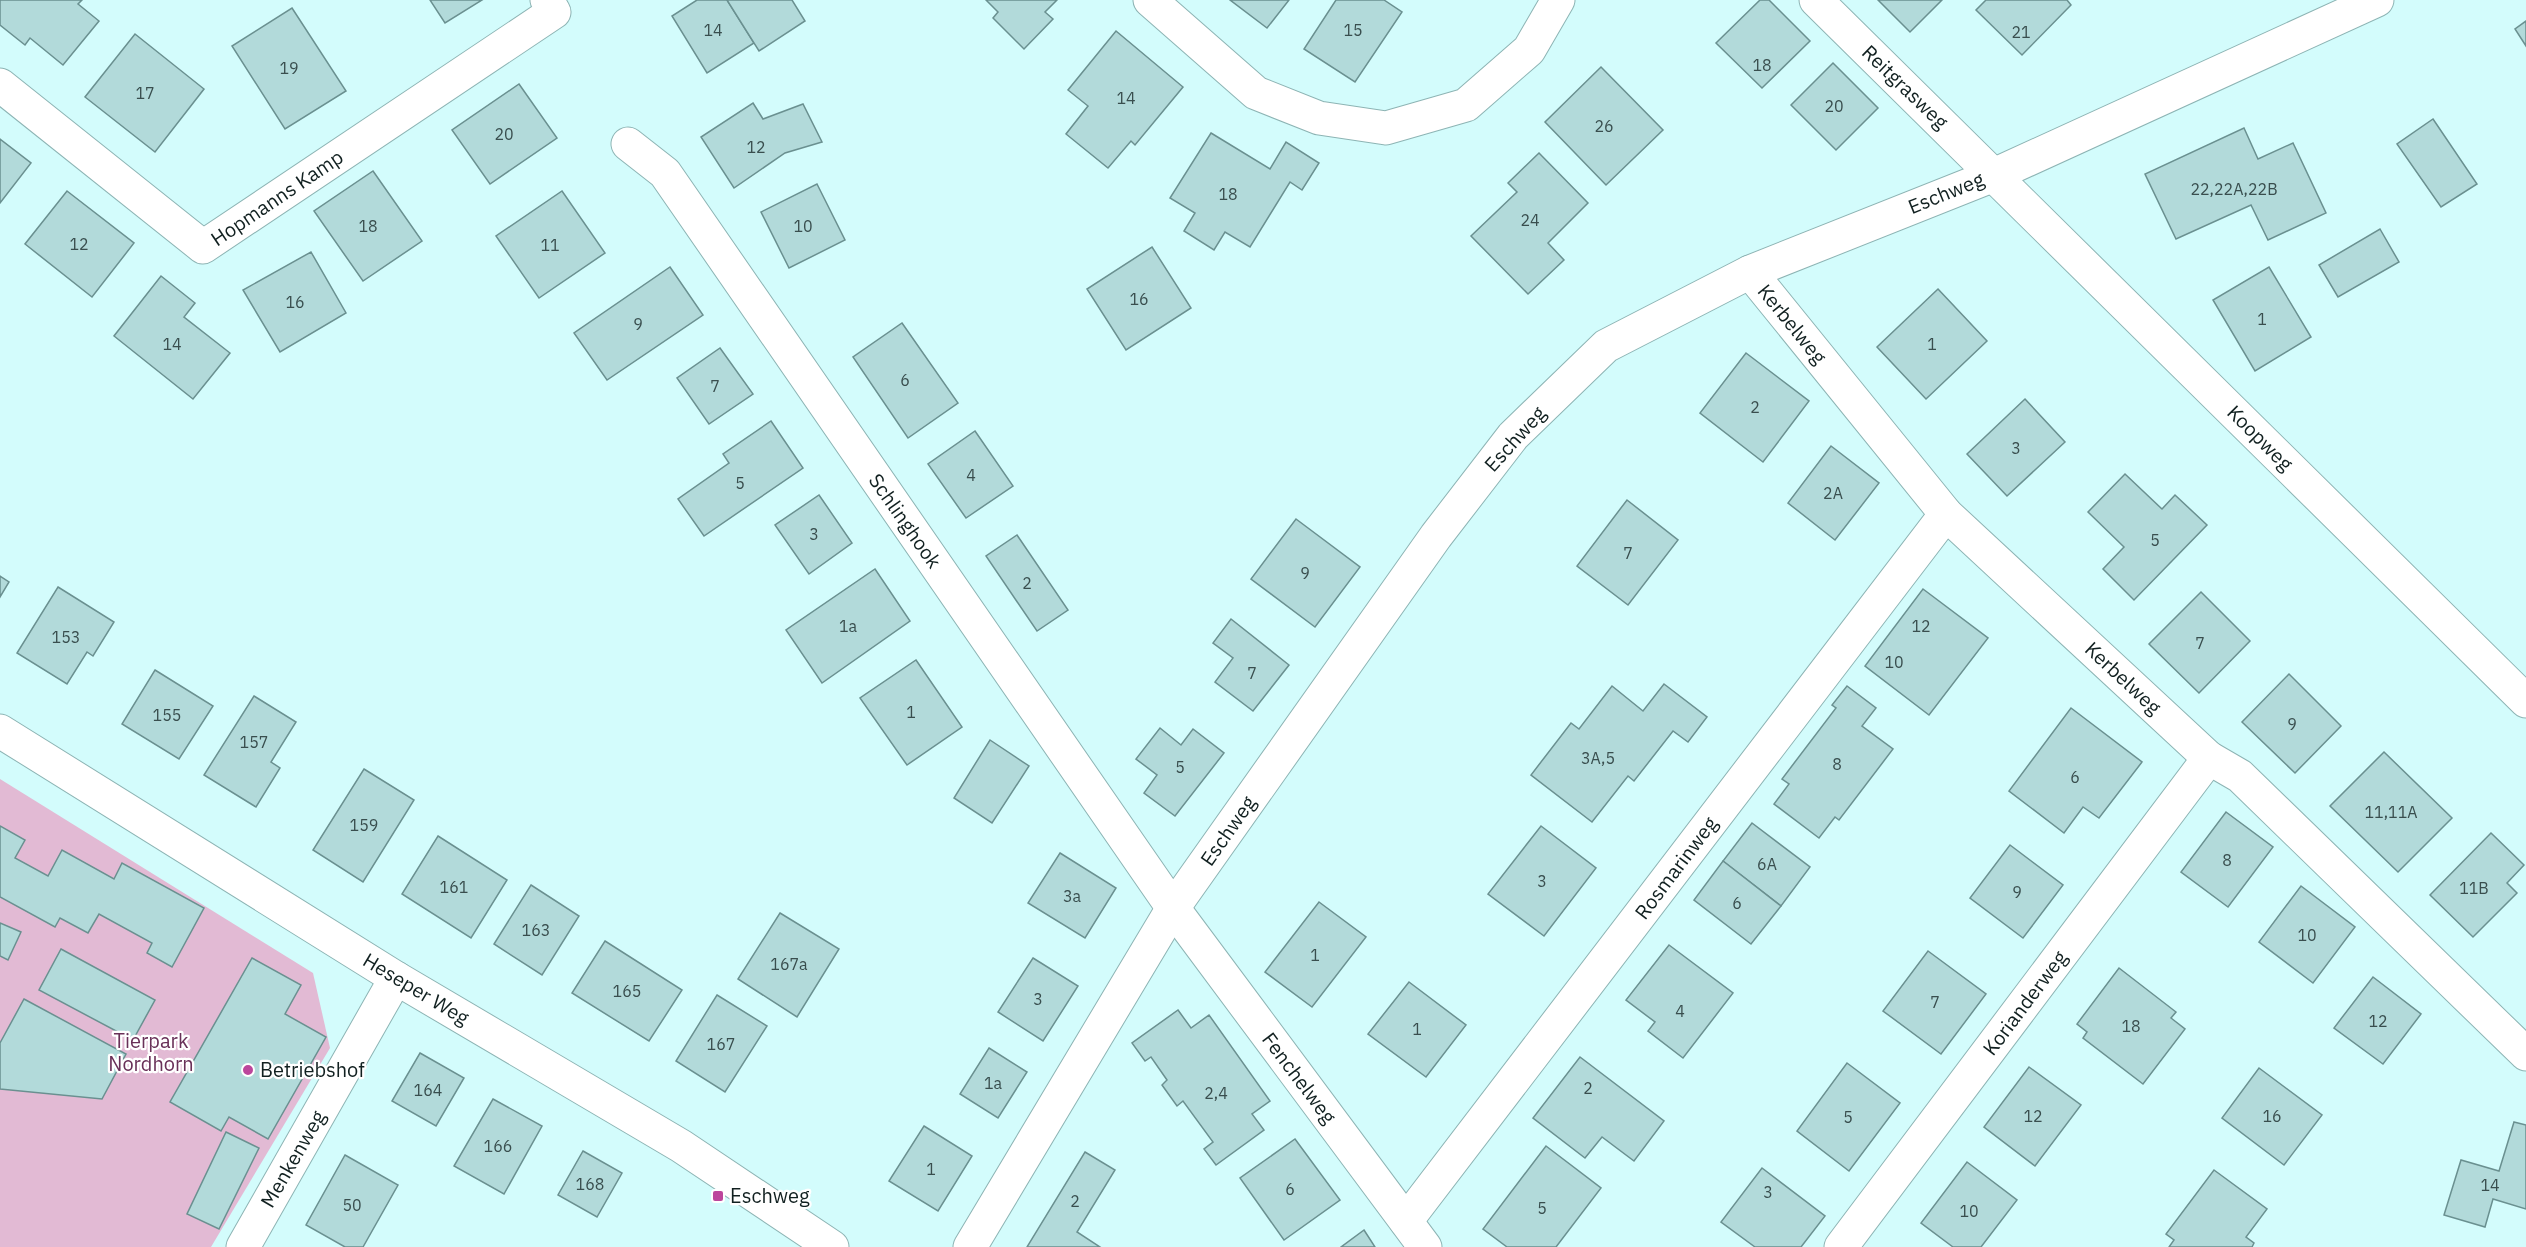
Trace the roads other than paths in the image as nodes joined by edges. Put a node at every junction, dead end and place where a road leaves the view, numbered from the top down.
1 (547, 0) edge
2 (1150, 0) edge
3 (1558, 0) edge
4 (1816, 0) edge
5 (2377, 0) edge
6 (0, 85) edge
7 (628, 144) dead end
8 (1994, 175) junction
9 (1750, 272) junction
10 (1947, 514) junction
11 (2526, 700) edge
12 (0, 731) edge
13 (2209, 758) junction
14 (1173, 908) junction
15 (396, 978) junction
16 (2526, 1054) edge
17 (1406, 1221) junction
18 (243, 1247) edge
19 (832, 1247) edge
20 (970, 1247) edge
21 (1425, 1247) edge
22 (1841, 1247) edge

1 - 6 street, Hopmanns Kamp
2 - 3 street
4 - 8 street, Reitgrasweg
5 - 8 street, Eschweg
7 - 14 street, Schlinghook
8 - 9 street, Eschweg
8 - 11 street, Koopweg
9 - 10 street, Kerbelweg
9 - 14 street, Eschweg
10 - 13 street, Kerbelweg
10 - 17 street, Rosmarinweg
12 - 15 street, Heseper Weg
13 - 16 street, Kerbelweg
13 - 22 street, Korianderweg
14 - 17 street, Fenchelweg
14 - 20 street, Eschweg
15 - 18 street, Menkenweg
15 - 19 street, Heseper Weg
17 - 21 street, Fenchelweg

